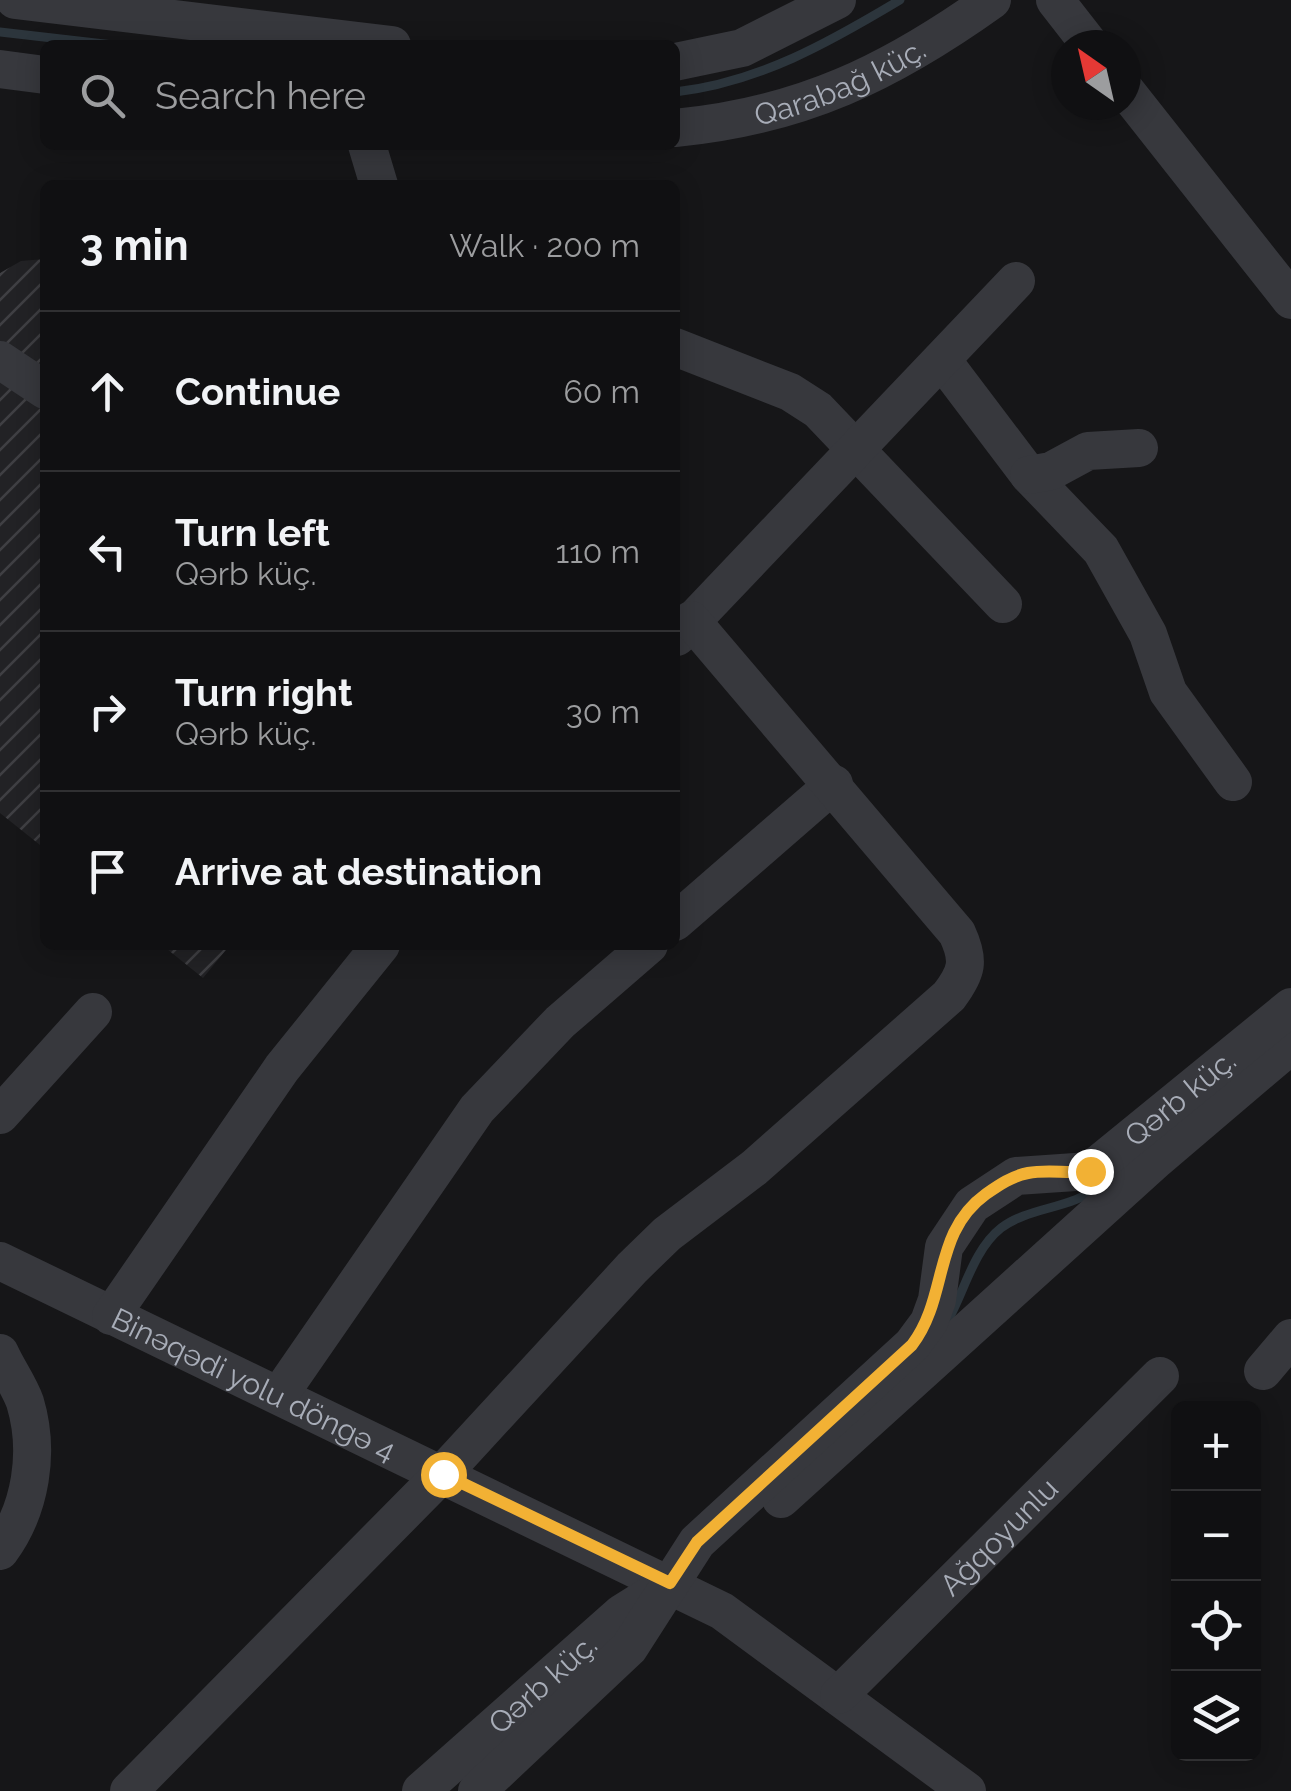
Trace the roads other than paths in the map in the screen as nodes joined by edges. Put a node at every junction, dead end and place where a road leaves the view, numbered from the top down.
1 (15, 0) edge
2 (837, 0) edge
3 (992, 0) edge
4 (1055, 0) edge
5 (794, 11) edge
6 (1078, 30) edge
7 (350, 40) edge
8 (680, 61) edge
9 (0, 69) edge
10 (40, 73) edge
11 (1141, 110) edge
12 (680, 127) edge
13 (369, 150) edge
14 (378, 180) edge
15 (1016, 280) dead end
16 (1291, 300) edge
17 (680, 349) edge
18 (0, 360) edge
19 (942, 360) junction
20 (40, 387) edge
21 (855, 446) junction
22 (1139, 448) dead end
23 (1029, 476) junction
24 (1003, 604) dead end
25 (683, 629) edge
26 (1234, 782) dead end
27 (834, 784) junction
28 (680, 918) edge
29 (377, 950) edge
30 (643, 950) edge
31 (1291, 1007) edge
32 (93, 1012) dead end
33 (1291, 1045) edge
34 (0, 1115) edge
35 (3, 1270) edge
36 (111, 1316) junction
37 (1291, 1338) edge
38 (0, 1353) edge
39 (1262, 1371) dead end
40 (1160, 1376) dead end
41 (280, 1394) junction
42 (443, 1474) junction
43 (0, 1551) edge
44 (670, 1583) junction
45 (840, 1695) junction
46 (129, 1791) edge
47 (421, 1791) edge
48 (477, 1791) edge
49 (967, 1791) edge

1 - 7 street
2 - 5 street
3 - 12 street, Qarabağ küç.
4 - 6 street
5 - 8 street
9 - 10 street
11 - 16 street
13 - 14 street
15 - 19 street
17 - 21 street
18 - 20 street
19 - 21 street
19 - 23 street
21 - 24 street
21 - 25 street
22 - 23 street
23 - 26 street
25 - 27 street
27 - 28 street
27 - 42 street
29 - 36 street
30 - 41 street
31 - 44 street, Qərb küç.
32 - 34 street
33 - 44 street, Qərb küç.
35 - 36 street, Binəqədi yolu döngə 4
36 - 41 street, Binəqədi yolu döngə 4
37 - 39 street
38 - 43 street
40 - 45 street, Ağqoyunlu
41 - 42 street, Binəqədi yolu döngə 4
42 - 44 street, Binəqədi yolu döngə 4
42 - 46 street
44 - 45 street, Binəqədi yolu döngə 4
44 - 47 street, Qərb küç.
44 - 48 street, Qərb küç.
45 - 49 street, Binəqədi yolu döngə 4

